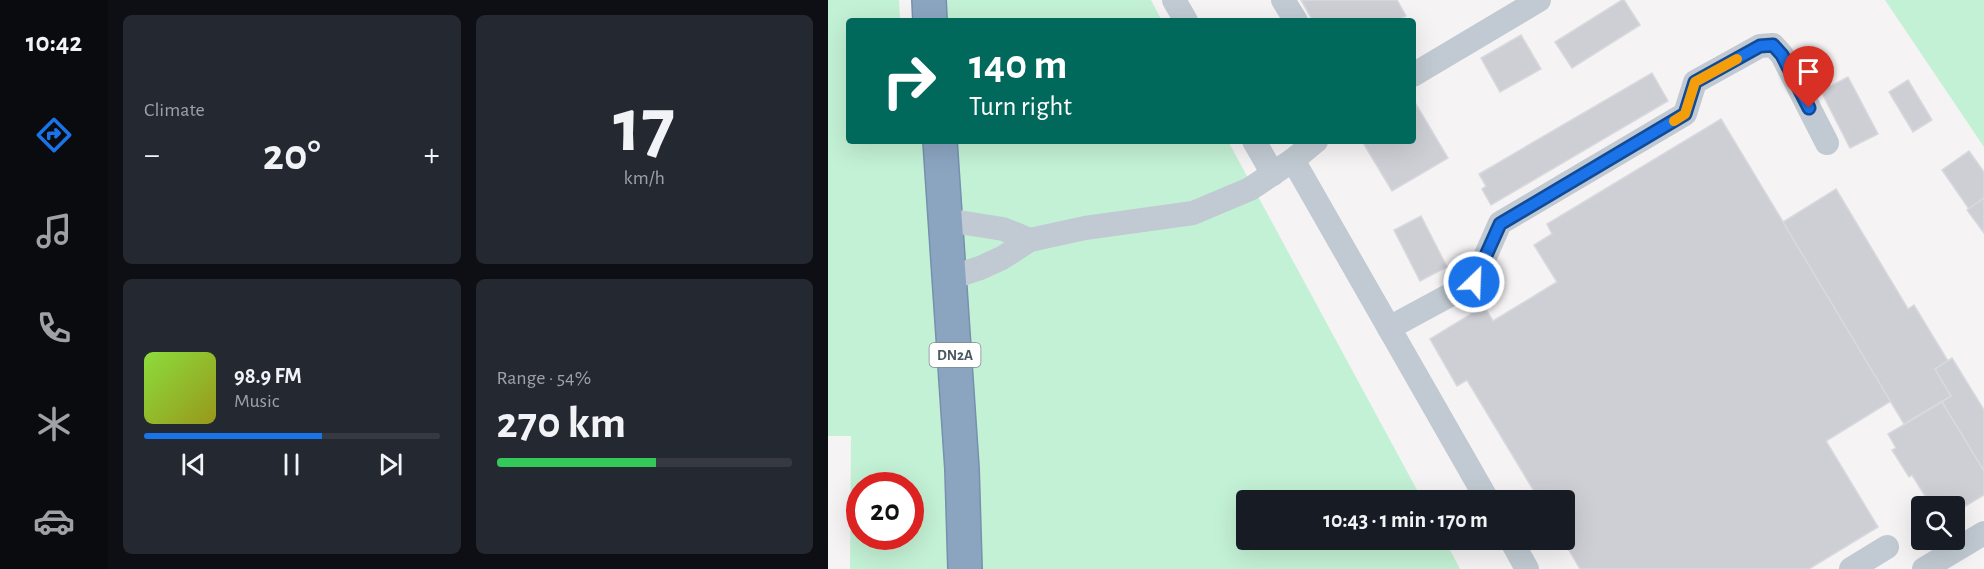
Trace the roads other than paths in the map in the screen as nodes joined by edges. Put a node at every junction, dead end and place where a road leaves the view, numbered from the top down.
1 (929, 0) edge
2 (1174, 0) edge
3 (1283, 0) edge
4 (1539, 0) edge
5 (930, 18) edge
6 (1184, 18) edge
7 (1294, 18) edge
8 (1416, 73) edge
9 (1827, 142) dead end
10 (940, 144) edge
11 (1256, 144) edge
12 (1312, 144) edge
13 (1293, 160) junction
14 (1273, 174) junction
15 (946, 220) junction
16 (1030, 240) junction
17 (950, 278) junction
18 (1389, 328) junction
19 (1482, 490) edge
20 (1984, 533) edge
21 (1887, 547) dead end
22 (1517, 550) edge
23 (965, 569) edge
24 (1527, 569) edge
25 (1851, 569) edge
26 (1924, 569) edge

1 - 5 highway
2 - 6 lane
3 - 7 lane
4 - 8 lane
9 - 18 lane
10 - 15 highway, DN2A
11 - 14 lane
12 - 13 lane
13 - 14 lane
13 - 18 lane
14 - 16 lane
15 - 16 lane
15 - 17 highway, DN2A
16 - 17 lane
17 - 23 highway, DN2A
18 - 19 lane
20 - 26 lane
21 - 25 lane
22 - 24 lane

